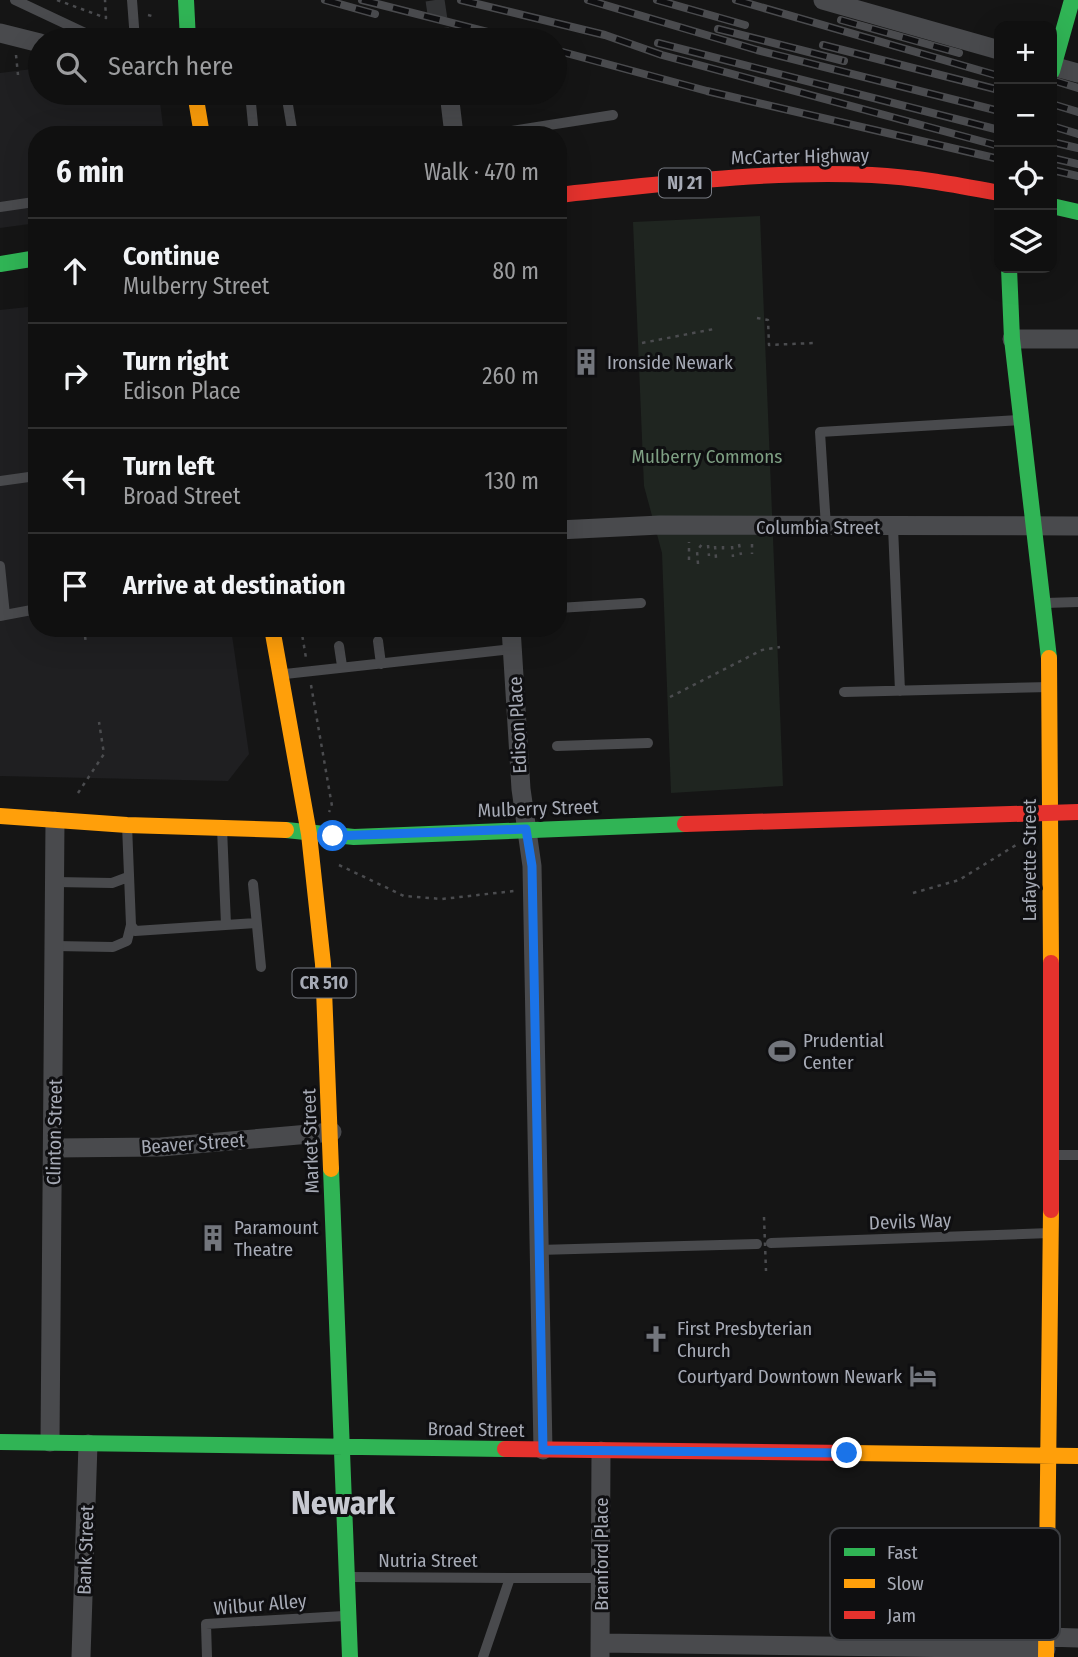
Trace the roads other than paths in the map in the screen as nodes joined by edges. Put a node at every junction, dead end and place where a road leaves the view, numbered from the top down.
1 (15, 0) edge
2 (132, 0) edge
3 (823, 0) edge
4 (1072, 0) edge
5 (184, 2) edge
6 (859, 5) edge
7 (74, 28) edge
8 (134, 28) edge
9 (187, 28) edge
10 (0, 33) edge
11 (28, 40) edge
12 (994, 48) edge
13 (1057, 51) edge
14 (1057, 69) edge
15 (1078, 73) edge
16 (197, 105) edge
17 (251, 105) edge
18 (288, 105) edge
19 (450, 105) edge
20 (612, 115) dead end
21 (200, 126) edge
22 (253, 126) edge
23 (292, 126) edge
24 (453, 126) edge
25 (543, 126) edge
26 (994, 192) edge
27 (567, 194) edge
28 (28, 203) edge
29 (0, 207) edge
30 (1057, 207) edge
31 (1078, 212) edge
32 (28, 259) edge
33 (0, 264) edge
34 (1009, 273) edge
35 (1012, 338) junction
36 (1078, 339) edge
37 (1023, 420) junction
38 (28, 477) edge
39 (0, 481) edge
40 (1036, 526) junction
41 (1078, 526) edge
42 (826, 527) junction
43 (893, 527) junction
44 (567, 530) edge
45 (0, 566) edge
46 (1078, 601) edge
47 (641, 603) dead end
48 (1045, 603) junction
49 (567, 607) edge
50 (28, 611) edge
51 (3, 615) edge
52 (274, 637) edge
53 (512, 637) edge
54 (378, 641) dead end
55 (339, 646) dead end
56 (513, 649) junction
57 (381, 664) junction
58 (342, 666) junction
59 (280, 675) junction
60 (1051, 687) junction
61 (900, 691) junction
62 (845, 692) dead end
63 (648, 743) dead end
64 (557, 746) dead end
65 (1050, 812) junction
66 (1078, 812) edge
67 (0, 816) edge
68 (55, 821) junction
69 (127, 825) junction
70 (222, 827) junction
71 (526, 829) junction
72 (309, 834) junction
73 (128, 877) junction
74 (56, 882) junction
75 (253, 884) dead end
76 (256, 922) junction
77 (131, 925) junction
78 (226, 925) junction
79 (55, 946) junction
80 (261, 967) dead end
81 (332, 1132) junction
82 (54, 1148) junction
83 (1050, 1155) junction
84 (1078, 1155) edge
85 (1051, 1233) junction
86 (771, 1243) dead end
87 (757, 1244) dead end
88 (538, 1250) junction
89 (0, 1442) edge
90 (50, 1442) junction
91 (88, 1444) junction
92 (340, 1447) junction
93 (543, 1450) junction
94 (601, 1451) junction
95 (1048, 1455) junction
96 (1078, 1456) edge
97 (1047, 1528) edge
98 (346, 1577) junction
99 (510, 1578) junction
100 (601, 1578) junction
101 (348, 1615) junction
102 (1078, 1638) edge
103 (1046, 1648) edge
104 (600, 1650) edge
105 (820, 1651) edge
106 (81, 1657) edge
107 (207, 1657) edge
108 (350, 1657) edge
109 (482, 1657) edge

1 - 7 lane
2 - 8 lane
3 - 6 street
4 - 13 main road
5 - 9 main road
6 - 12 street
10 - 11 street
14 - 15 street
16 - 21 main road
17 - 22 lane
18 - 23 lane
19 - 24 street
20 - 25 lane
26 - 27 main road, McCarter Highway / NJ 21
28 - 29 lane
30 - 31 main road
32 - 33 main road
34 - 35 main road, Lafayette Street
35 - 36 street
35 - 37 main road, Lafayette Street
37 - 40 main road, Lafayette Street
37 - 42 lane
38 - 39 lane
40 - 41 street, Columbia Street
40 - 43 street, Columbia Street
40 - 48 main road, Lafayette Street
42 - 43 street, Columbia Street
42 - 44 street, Columbia Street
43 - 61 lane
45 - 51 lane
46 - 48 lane
47 - 49 lane
48 - 60 main road, Lafayette Street
50 - 51 lane
52 - 59 main road, Market Street / CR 510
53 - 56 street, Edison Place
54 - 57 lane
55 - 58 lane
56 - 57 lane
56 - 71 street, Edison Place
57 - 58 lane
58 - 59 lane
59 - 72 main road, Market Street / CR 510
60 - 61 lane
60 - 65 main road, Lafayette Street
61 - 62 lane
63 - 64 lane
65 - 66 main road, Mulberry Street
65 - 71 main road, Mulberry Street
65 - 83 main road, Lafayette Street
67 - 68 main road, Mulberry Street
68 - 69 main road, Mulberry Street
68 - 74 street, Clinton Street
69 - 70 main road, Mulberry Street
69 - 73 lane
70 - 72 main road, Mulberry Street
70 - 78 lane
71 - 72 main road, Mulberry Street
71 - 88 street, Edison Place
72 - 81 main road, Market Street / CR 510
73 - 74 lane
73 - 77 lane
74 - 79 street, Clinton Street
75 - 76 lane
76 - 78 lane
76 - 80 lane
77 - 78 lane
77 - 79 lane
79 - 82 street, Clinton Street
81 - 82 street, Beaver Street
81 - 92 main road, Market Street / CR 510
82 - 90 street, Clinton Street
83 - 84 lane
83 - 85 main road, Lafayette Street
85 - 86 lane, Devils Way
85 - 95 main road, Lafayette Street
87 - 88 lane
88 - 93 street, Edison Place
89 - 90 main road, Broad Street
90 - 91 main road, Broad Street
91 - 92 main road, Broad Street
91 - 106 street, Bank Street
92 - 93 main road, Broad Street
92 - 98 main road, Market Street / CR 510
93 - 94 main road, Broad Street
94 - 95 main road, Broad Street
94 - 100 street, Branford Place
95 - 96 main road, Broad Street
95 - 97 main road, Lafayette Street
98 - 99 lane, Nutria Street
98 - 101 main road, Market Street / CR 510
99 - 100 lane, Nutria Street
99 - 109 lane
100 - 104 street, Branford Place
101 - 107 lane, Wilbur Alley
101 - 108 main road, Market Street / CR 510
102 - 103 street
103 - 105 street
104 - 105 street

